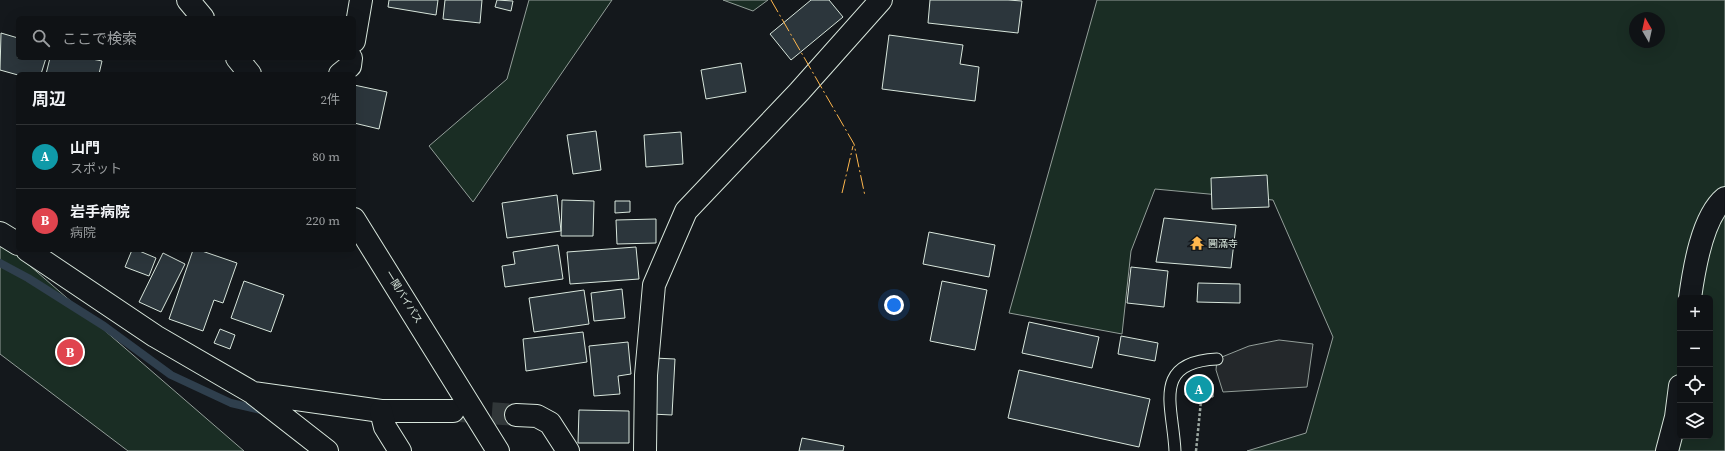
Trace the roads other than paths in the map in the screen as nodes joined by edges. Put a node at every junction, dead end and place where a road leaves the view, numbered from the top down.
1 (188, 0) edge
2 (361, 0) edge
3 (881, 0) edge
4 (201, 16) edge
5 (356, 29) edge
6 (239, 60) edge
7 (351, 60) edge
8 (248, 72) edge
9 (342, 72) edge
10 (1725, 198) edge
11 (356, 222) edge
12 (0, 233) edge
13 (16, 243) edge
14 (30, 252) edge
15 (1691, 295) edge
16 (1217, 359) dead end
17 (452, 376) junction
18 (253, 393) junction
19 (1678, 403) edge
20 (380, 411) junction
21 (453, 411) tunnel mouth
22 (516, 415) tunnel mouth
23 (327, 451) edge
24 (400, 451) edge
25 (483, 451) edge
26 (498, 451) edge
27 (568, 451) edge
28 (645, 451) edge
29 (1175, 451) edge
30 (1667, 451) edge

1 - 4 main road
2 - 5 main road
3 - 28 main road
6 - 8 main road
7 - 9 main road
10 - 15 main road
11 - 17 main road, 一関バイパス
12 - 13 main road
14 - 18 main road
16 - 29 lane
17 - 25 main road, 一関バイパス
17 - 26 main road, 一関バイパス
18 - 20 main road
18 - 23 main road
19 - 30 main road
20 - 21 main road
20 - 24 main road
22 - 27 main road

